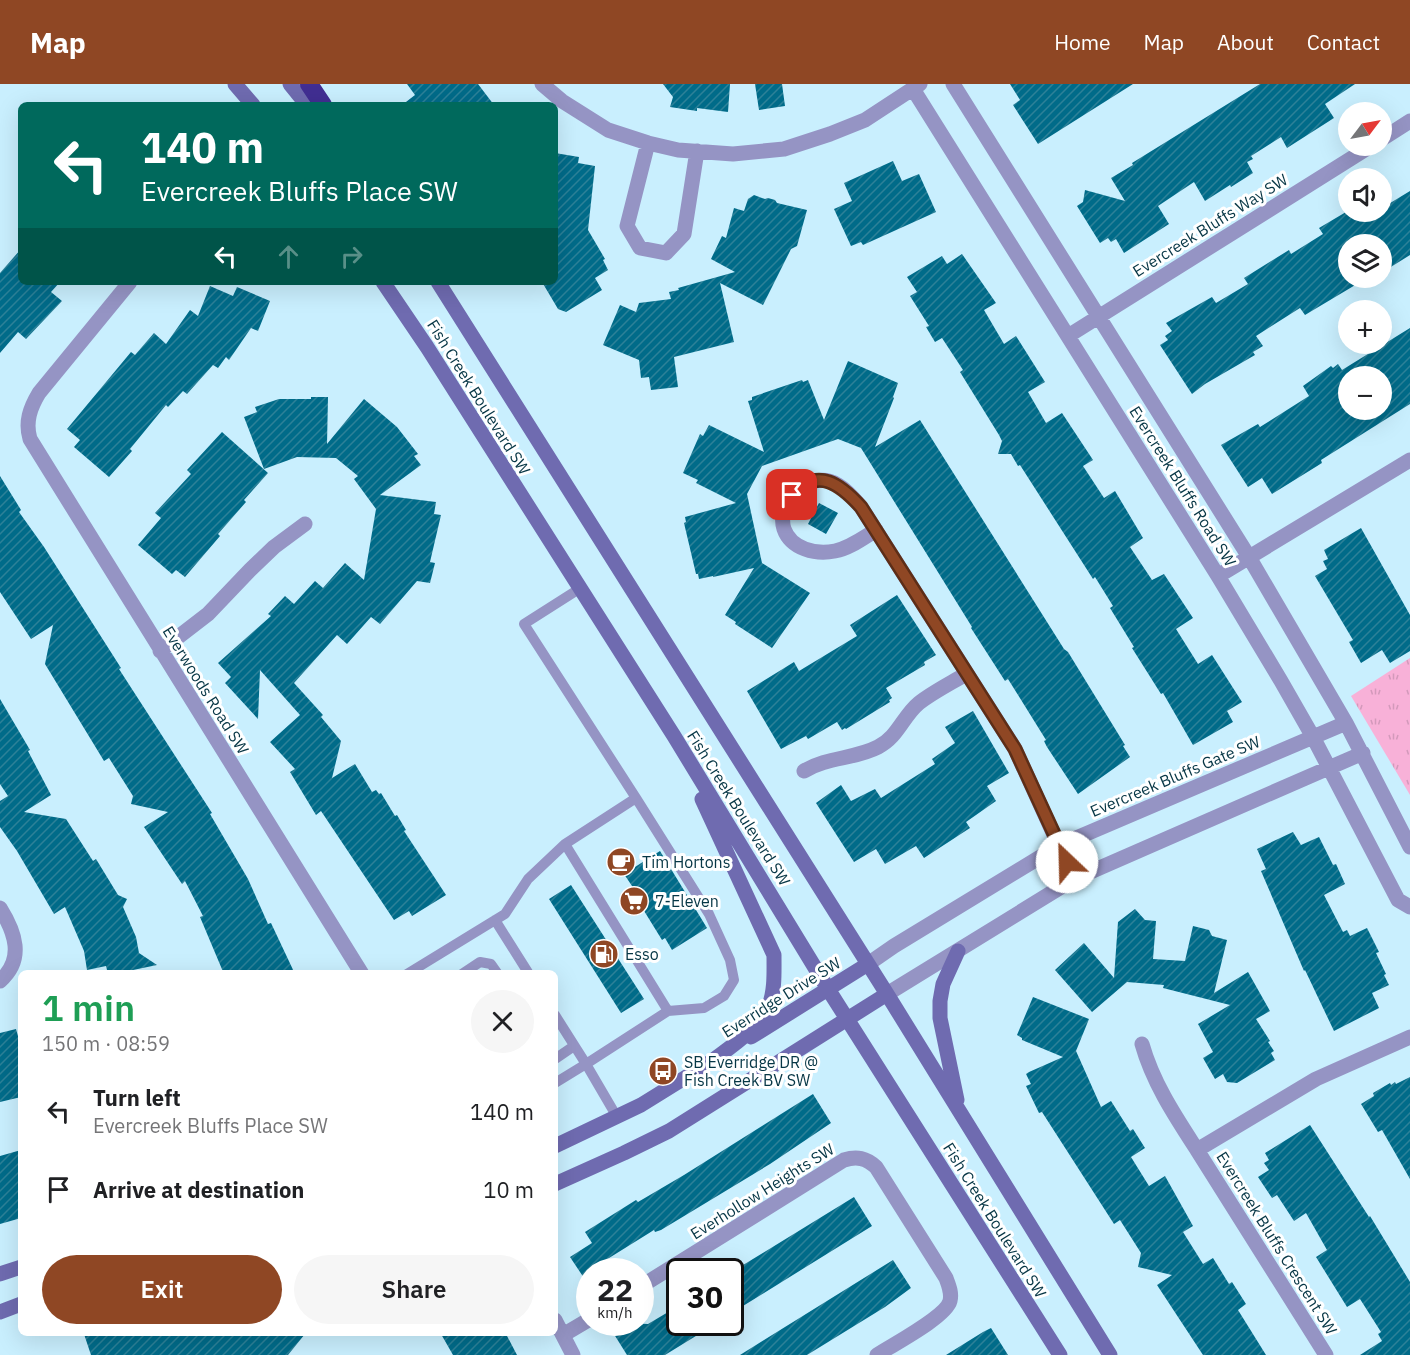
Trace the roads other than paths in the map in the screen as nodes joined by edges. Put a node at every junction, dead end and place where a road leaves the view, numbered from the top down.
1 (235, 84) edge
2 (290, 84) edge
3 (309, 84) edge
4 (542, 84) edge
5 (953, 84) edge
6 (917, 87) edge
7 (250, 102) edge
8 (305, 102) edge
9 (321, 102) edge
10 (1410, 121) edge
11 (1392, 133) edge
12 (648, 143) junction
13 (697, 152) junction
14 (1355, 156) edge
15 (128, 285) edge
16 (385, 285) edge
17 (440, 285) edge
18 (1099, 317) junction
19 (1068, 336) junction
20 (1410, 460) edge
21 (305, 524) dead end
22 (876, 530) junction
23 (1249, 557) junction
24 (1218, 576) junction
25 (579, 589) junction
26 (160, 651) junction
27 (966, 674) junction
28 (1346, 723) junction
29 (674, 736) junction
30 (1313, 737) junction
31 (1363, 753) junction
32 (1330, 768) junction
33 (804, 771) dead end
34 (636, 798) junction
35 (565, 844) junction
36 (1060, 845) junction
37 (1410, 848) edge
38 (1074, 879) junction
39 (0, 908) edge
40 (1410, 908) edge
41 (495, 920) junction
42 (957, 951) junction
43 (868, 964) junction
44 (359, 970) edge
45 (414, 970) edge
46 (468, 970) edge
47 (495, 970) edge
48 (526, 970) edge
49 (0, 981) edge
50 (828, 989) junction
51 (887, 994) junction
52 (668, 1011) junction
53 (847, 1019) junction
54 (558, 1020) edge
55 (1410, 1037) edge
56 (1142, 1044) dead end
57 (574, 1046) junction
58 (558, 1057) edge
59 (712, 1061) junction
60 (586, 1064) junction
61 (558, 1081) edge
62 (958, 1109) junction
63 (617, 1117) junction
64 (558, 1145) edge
65 (1197, 1150) junction
66 (558, 1183) edge
67 (18, 1268) edge
68 (0, 1274) edge
69 (654, 1278) edge
70 (18, 1305) edge
71 (0, 1311) edge
72 (558, 1326) edge
73 (576, 1327) edge
74 (563, 1335) junction
75 (573, 1355) edge
76 (876, 1355) edge
77 (1060, 1355) edge
78 (1110, 1355) edge
79 (1326, 1355) edge

1 - 7 main road
2 - 8 main road
3 - 9 highway
4 - 12 street
5 - 18 street, Evercreek Bluffs Road SW
6 - 13 street
6 - 19 street, Evercreek Bluffs Road SW
10 - 11 street
12 - 13 street
12 - 13 street
14 - 18 street, Evercreek Bluffs Way SW
15 - 26 street, Everwoods Road SW
16 - 25 main road, Fish Creek Boulevard SW
17 - 43 main road, Fish Creek Boulevard SW
18 - 19 street, Evercreek Bluffs Way SW
18 - 23 street, Evercreek Bluffs Road SW
19 - 24 street, Evercreek Bluffs Road SW
20 - 23 street
21 - 26 street
22 - 22 street
22 - 27 street
23 - 24 street
23 - 28 street, Evercreek Bluffs Road SW
24 - 30 street, Evercreek Bluffs Road SW
25 - 29 main road, Fish Creek Boulevard SW
25 - 34 lane
26 - 44 street, Everwoods Road SW
27 - 33 street
27 - 36 street
28 - 30 street, Evercreek Bluffs Gate SW
28 - 31 street, Evercreek Bluffs Road SW
29 - 50 main road, Fish Creek Boulevard SW
29 - 59 main road
30 - 32 street, Evercreek Bluffs Road SW
30 - 36 street, Evercreek Bluffs Gate SW
31 - 32 street
31 - 37 street, Evercreek Bluffs Road SW
32 - 38 street
32 - 40 street, Evercreek Bluffs Road SW
34 - 35 lane
34 - 52 lane
35 - 41 lane
35 - 52 lane
36 - 38 street
36 - 43 street, Evercreek Bluffs Gate SW
38 - 42 street
39 - 49 street
41 - 45 lane
41 - 48 lane
42 - 51 street
42 - 62 main road
43 - 50 main road, Everridge Drive SW
43 - 51 main road, Fish Creek Boulevard SW
46 - 47 lane
50 - 53 main road, Fish Creek Boulevard SW
50 - 59 main road, Everridge Drive SW
51 - 53 main road
51 - 62 main road, Fish Creek Boulevard SW
52 - 60 lane
53 - 66 main road
53 - 77 main road, Fish Creek Boulevard SW
54 - 57 lane
55 - 65 street, Evercreek Bluffs Crescent SW
56 - 65 street, Evercreek Bluffs Crescent SW
57 - 58 lane
57 - 60 lane
59 - 63 main road, Everridge Drive SW
60 - 61 lane
60 - 63 lane
62 - 78 main road, Fish Creek Boulevard SW
63 - 64 main road, Everridge Drive SW
65 - 79 street, Evercreek Bluffs Crescent SW
67 - 68 main road
69 - 76 street, Everhollow Heights SW
70 - 71 main road
72 - 74 street
73 - 74 street
74 - 75 street

